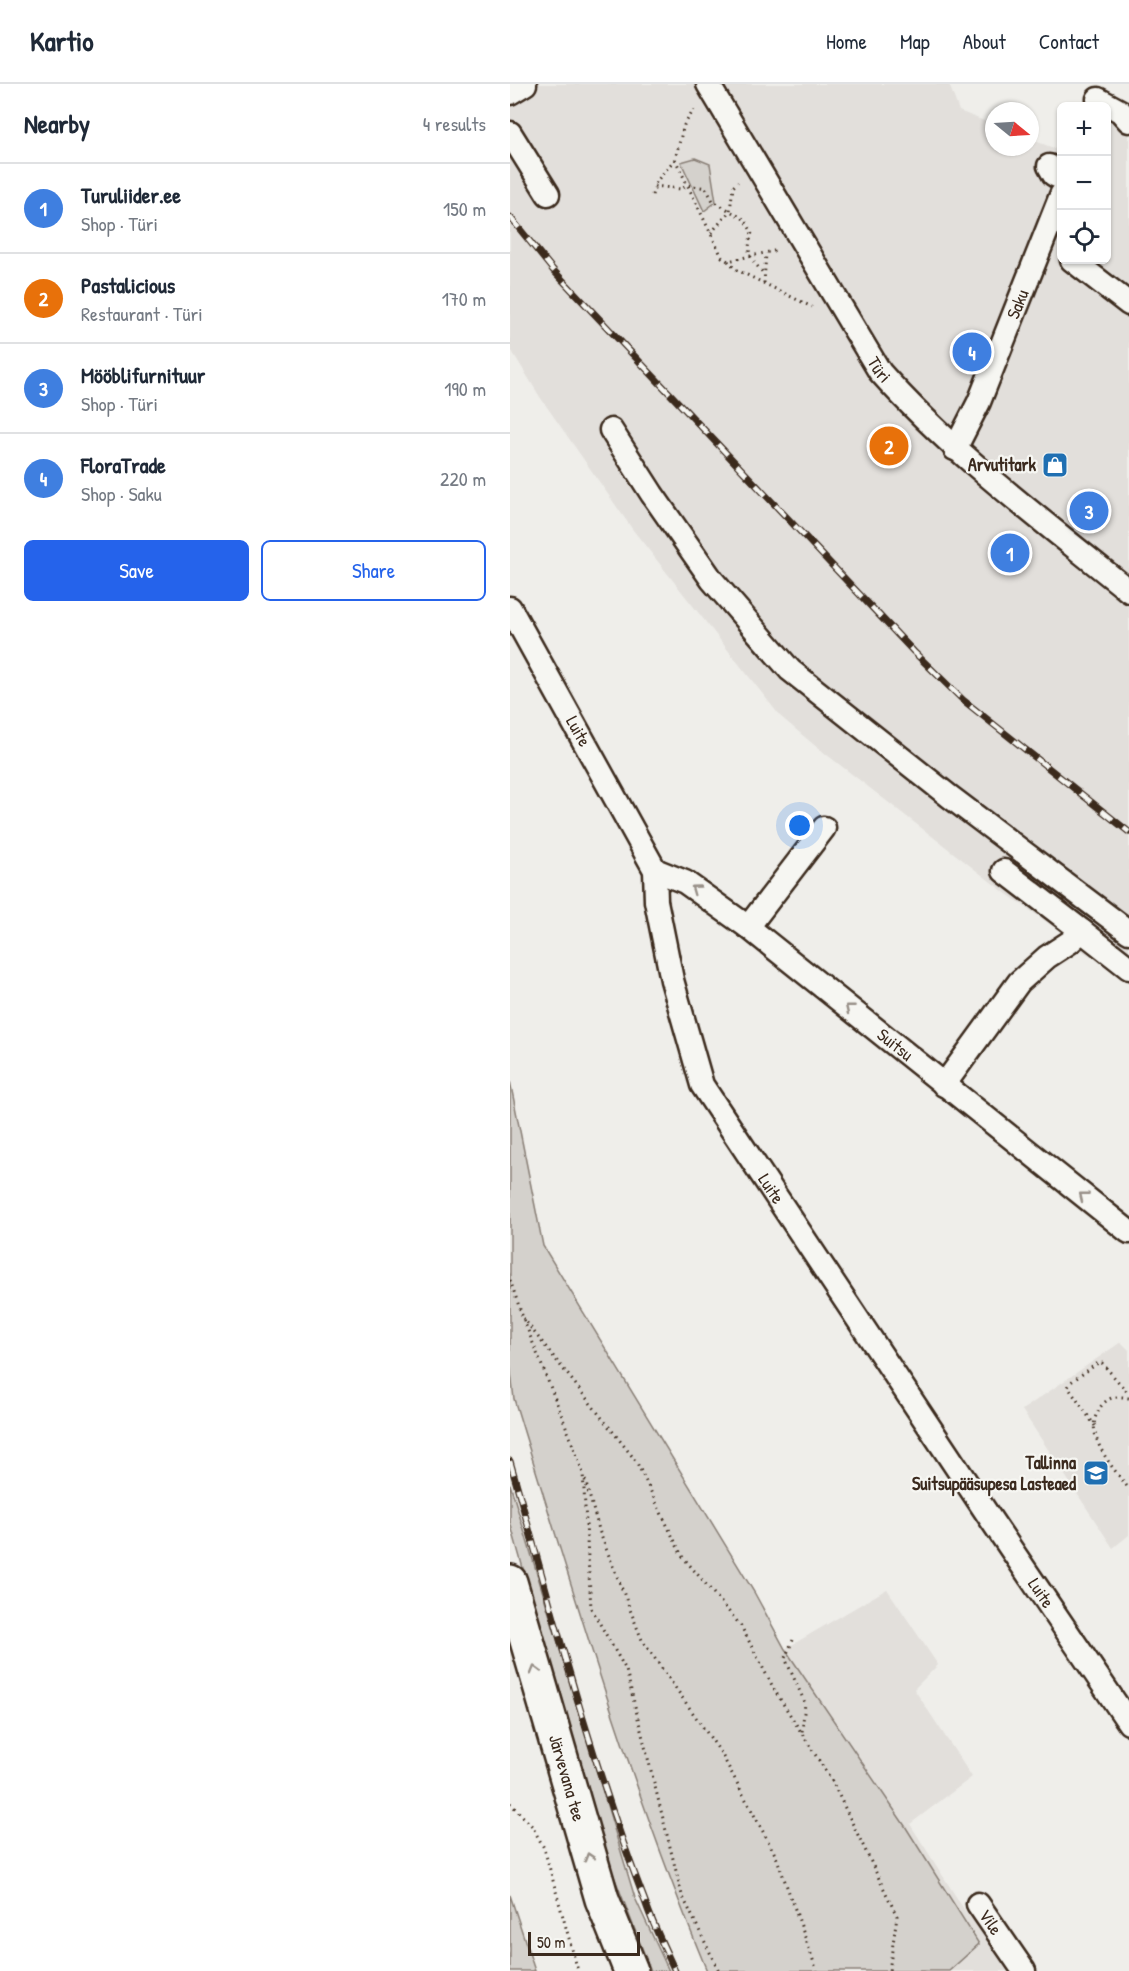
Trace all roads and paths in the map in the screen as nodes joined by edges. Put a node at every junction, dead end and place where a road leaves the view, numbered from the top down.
1 (525, 84) edge
2 (708, 84) edge
3 (510, 93) edge
4 (1099, 96) edge
5 (694, 110) dead end
6 (1129, 121) edge
7 (510, 133) edge
8 (675, 159) junction
9 (738, 182) dead end
10 (688, 185) junction
11 (654, 186) junction
12 (548, 194) dead end
13 (652, 195) dead end
14 (1059, 210) edge
15 (730, 211) junction
16 (711, 233) junction
17 (1053, 245) edge
18 (778, 250) dead end
19 (766, 253) junction
20 (749, 256) junction
21 (728, 261) junction
22 (1076, 264) edge
23 (764, 274) junction
24 (764, 283) junction
25 (1129, 304) edge
26 (812, 307) dead end
27 (611, 430) dead end
28 (955, 449) junction
29 (1129, 591) edge
30 (510, 608) edge
31 (824, 828) dead end
32 (655, 870) junction
33 (1004, 871) dead end
34 (748, 927) junction
35 (1082, 931) junction
36 (1129, 932) edge
37 (1129, 968) edge
38 (944, 1085) junction
39 (1129, 1232) edge
40 (510, 1280) edge
41 (523, 1318) junction
42 (1129, 1396) edge
43 (1095, 1426) junction
44 (583, 1473) junction
45 (1129, 1489) edge
46 (510, 1582) edge
47 (793, 1640) dead end
48 (510, 1664) edge
49 (1129, 1723) edge
50 (802, 1733) junction
51 (510, 1803) edge
52 (978, 1904) dead end
53 (578, 1971) edge
54 (608, 1971) edge
55 (631, 1971) edge
56 (719, 1971) edge
57 (817, 1971) edge
58 (889, 1971) edge
59 (1024, 1971) edge

1 - 3 street
2 - 28 street, Türi
4 - 6 street
5 - 8 path
7 - 12 street
8 - 10 path
8 - 11 path
9 - 15 path
10 - 11 path
10 - 15 path
10 - 16 path
11 - 13 path
14 - 17 street, Saku
15 - 16 path
15 - 20 path
16 - 21 path
17 - 28 street, Saku
18 - 19 path
19 - 20 path
19 - 23 path
20 - 21 path
20 - 23 path
21 - 24 path
22 - 25 street
23 - 24 path
24 - 26 path
27 - 36 street
28 - 29 street, Türi
30 - 32 street, Luite
31 - 34 street
34 -> 32 street, Suitsu
32 - 49 street, Luite
33 - 35 street
38 -> 34 street, Suitsu
35 - 37 street
35 - 38 street
39 -> 38 street, Suitsu
40 - 41 path
41 - 44 path
41 - 50 path
42 - 43 path
42 - 43 path
43 - 45 path
44 - 56 path
44 - 57 path
55 -> 46 highway, Järvevana tee
47 - 50 path
48 - 54 highway, Järvevana tee
50 - 58 path
51 - 53 path
52 - 59 street, Vile

